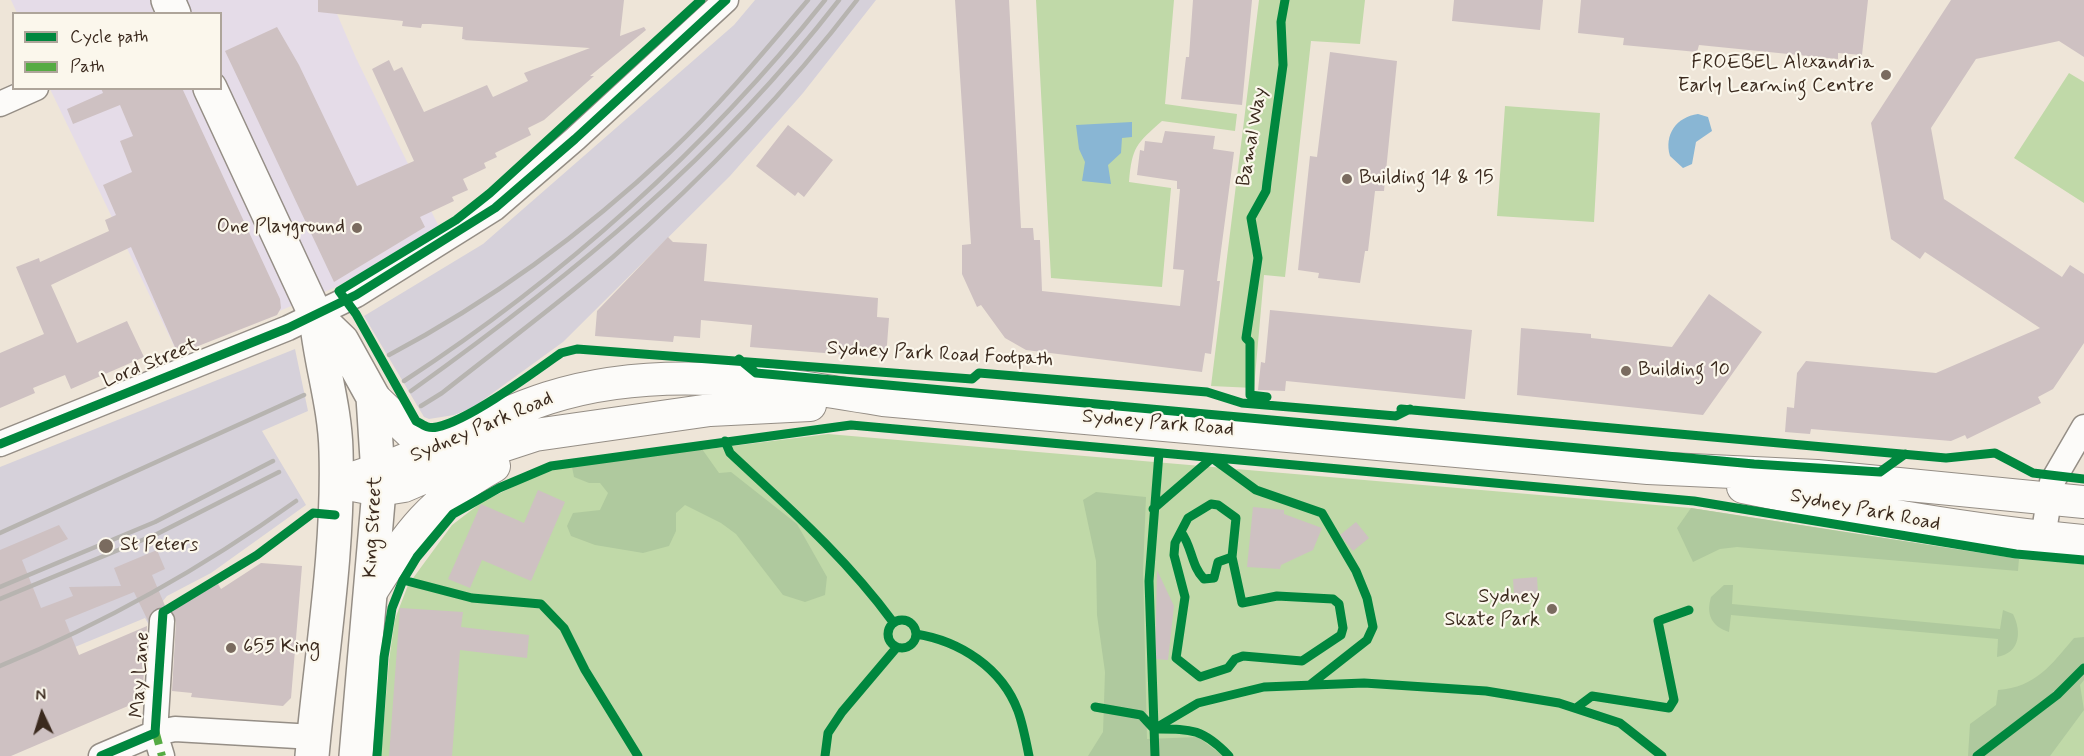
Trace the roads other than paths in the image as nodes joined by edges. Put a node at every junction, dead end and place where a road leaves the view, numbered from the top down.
1 (726, 0) edge
2 (32, 90) edge
3 (211, 90) edge
4 (0, 104) edge
5 (316, 316) junction
6 (373, 398) junction
7 (883, 400) junction
8 (2084, 427) edge
9 (581, 429) junction
10 (0, 444) edge
11 (435, 446) junction
12 (1648, 468) junction
13 (378, 480) junction
14 (336, 483) junction
15 (2048, 499) junction
16 (2084, 502) edge
17 (2084, 508) edge
18 (2043, 537) junction
19 (2082, 541) edge
20 (371, 592) junction
21 (162, 621) dead end
22 (155, 733) junction
23 (313, 746) edge
24 (101, 756) edge
25 (162, 756) edge
26 (356, 756) edge

1 - 5 street, Lord Street
2 - 4 street
3 - 5 highway, King Street
5 - 6 highway, King Street
5 - 10 street, Lord Street
5 - 14 highway, King Street
6 - 11 main road
6 - 13 highway, King Street
7 - 9 main road, Sydney Park Road
7 - 11 main road, Sydney Park Road
7 - 12 main road, Sydney Park Road
8 - 15 street
9 - 13 main road, Sydney Park Road
9 - 20 main road, Sydney Park Road
11 - 13 main road, Sydney Park Road
12 - 15 main road, Sydney Park Road
12 - 18 main road, Sydney Park Road
13 - 14 main road, Sydney Park Road
13 - 20 highway, King Street
14 - 23 highway, King Street
15 - 16 main road, Sydney Park Road
15 - 18 street
17 - 19 street
18 - 19 main road, Sydney Park Road
20 - 26 highway, King Street
21 - 22 street, May Lane
22 - 23 street
22 - 24 street
22 - 25 street, May Lane

